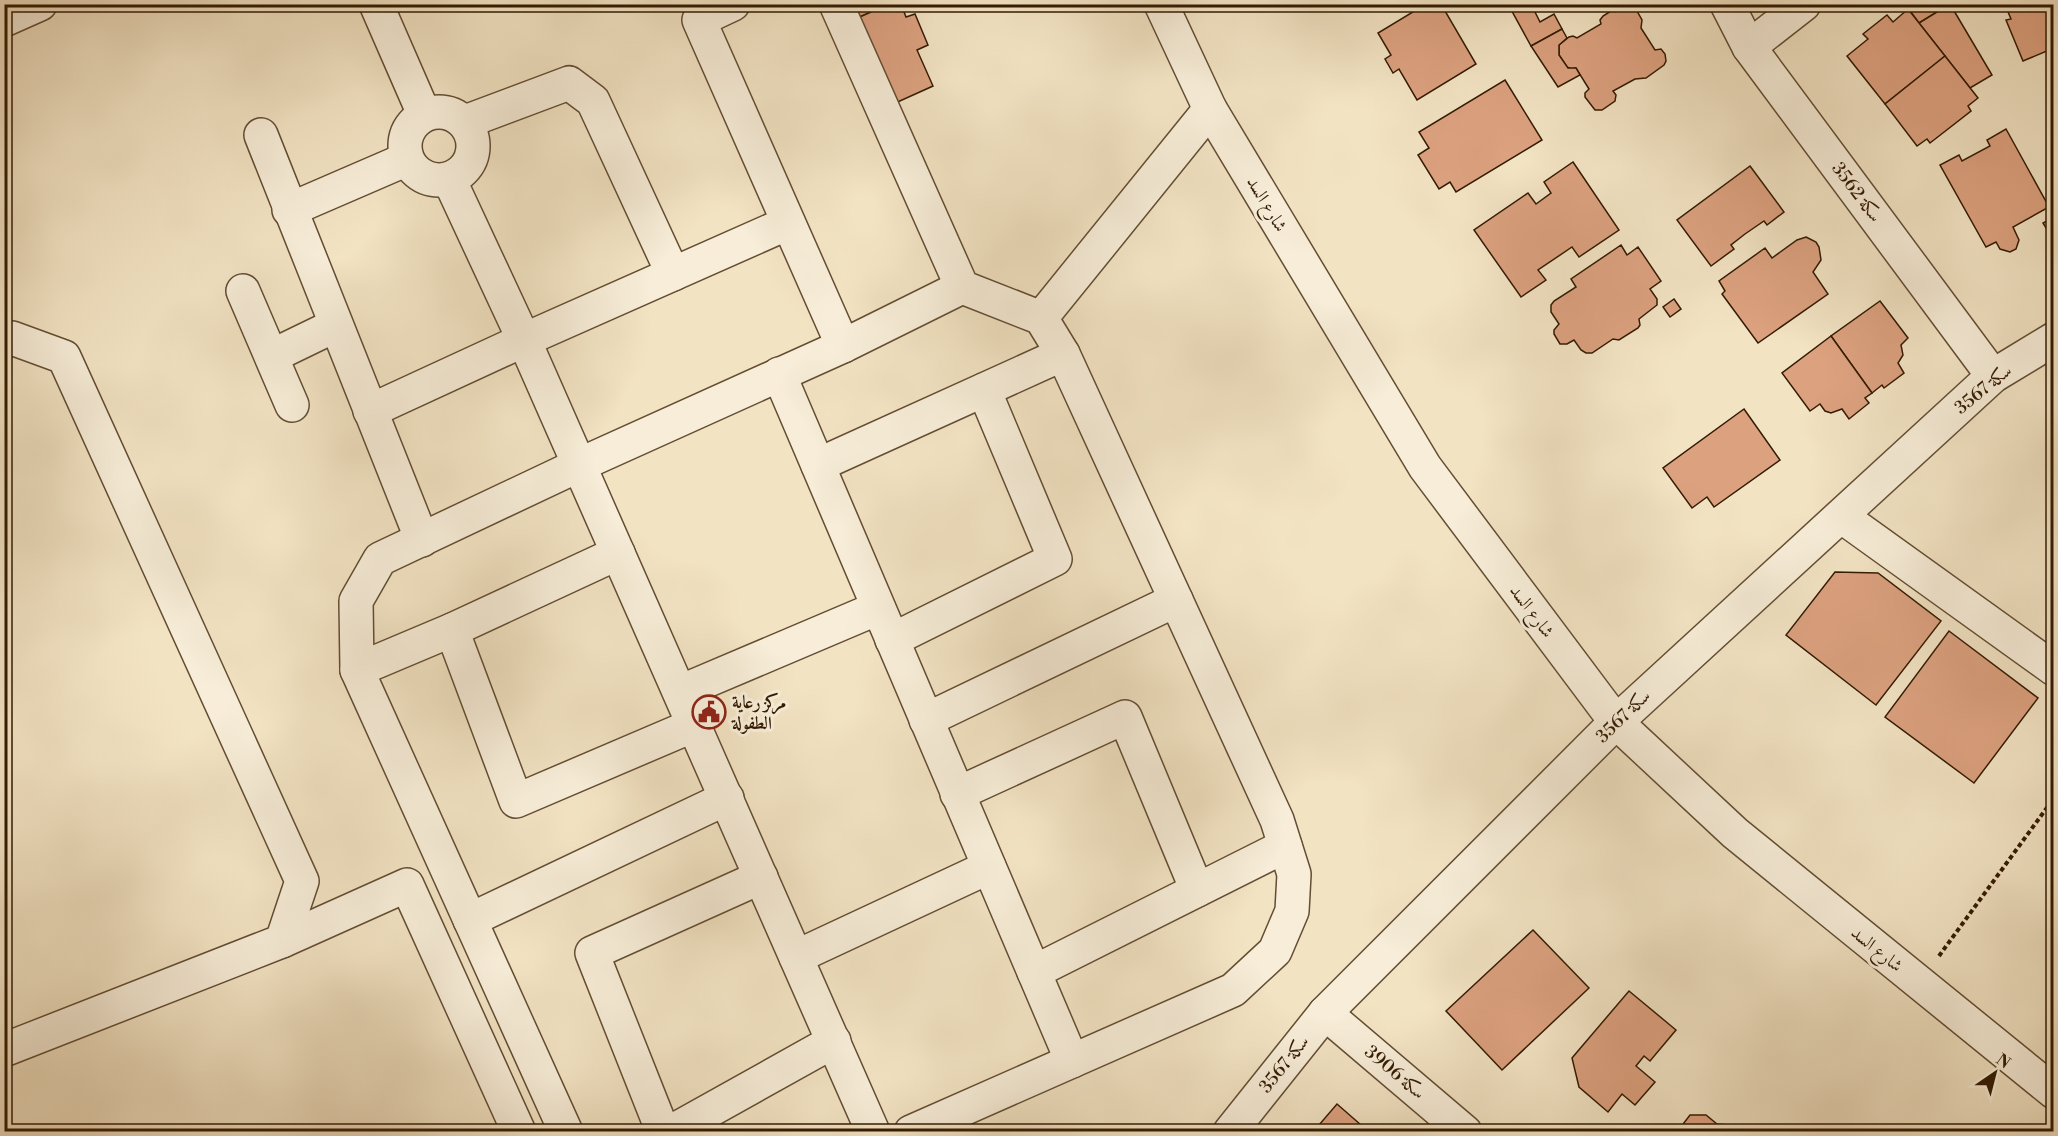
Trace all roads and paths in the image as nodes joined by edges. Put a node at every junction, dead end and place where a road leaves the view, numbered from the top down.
1 (40, 4) edge
2 (376, 4) edge
3 (733, 4) edge
4 (836, 4) edge
5 (1161, 4) edge
6 (1726, 4) edge
7 (1804, 4) edge
8 (4, 20) edge
9 (1749, 47) junction
10 (1210, 109) junction
11 (424, 114) junction
12 (465, 122) junction
13 (261, 135) dead end
14 (407, 159) junction
15 (449, 179) junction
16 (289, 210) junction
17 (788, 223) junction
18 (673, 274) junction
19 (962, 287) junction
20 (243, 291) dead end
21 (1041, 318) junction
22 (336, 325) junction
23 (2054, 339) edge
24 (524, 340) junction
25 (4, 342) edge
26 (843, 346) junction
27 (1063, 354) junction
28 (272, 356) junction
29 (779, 374) junction
30 (1993, 376) junction
31 (984, 390) junction
32 (292, 405) dead end
33 (370, 411) junction
34 (579, 465) junction
35 (818, 465) junction
36 (1841, 516) junction
37 (422, 540) junction
38 (618, 554) junction
39 (1176, 600) junction
40 (878, 608) junction
41 (453, 630) junction
42 (892, 640) junction
43 (2054, 669) edge
44 (357, 670) junction
45 (680, 692) junction
46 (926, 720) junction
47 (1616, 722) junction
48 (694, 725) junction
49 (957, 794) junction
50 (727, 798) junction
51 (2054, 798) edge
52 (1285, 846) junction
53 (989, 867) junction
54 (761, 877) junction
55 (1197, 891) junction
56 (470, 920) junction
57 (282, 941) junction
58 (796, 957) junction
59 (1034, 972) junction
60 (1919, 983) junction
61 (1325, 1013) junction
62 (834, 1041) junction
63 (4, 1050) edge
64 (1072, 1061) junction
65 (2054, 1092) edge
66 (519, 1131) edge
67 (566, 1131) edge
68 (663, 1131) edge
69 (670, 1131) edge
70 (873, 1131) edge
71 (911, 1131) edge
72 (1230, 1131) edge
73 (1465, 1131) edge

1 - 8 street
2 - 11 street
3 - 17 street
4 - 19 street
5 - 10 street, شارع السد
6 - 9 street, سكة 3562
7 - 9 street
9 - 30 street, سكة 3562
10 - 21 street
10 - 47 street, شارع السد
11 - 12 street
11 - 14 street
12 - 15 street
12 - 18 street
13 - 16 street
14 - 15 street
14 - 16 street
15 - 24 street
16 - 22 street
17 - 18 street
17 - 26 street
18 - 24 street
19 - 21 street
19 - 26 street
20 - 28 street
21 - 27 street
22 - 28 street
22 - 33 street
23 - 30 street, سكة 3567
24 - 33 street
24 - 34 street
25 - 57 street
26 - 29 street
27 - 31 street
27 - 39 street
28 - 32 street
29 - 34 street
29 - 35 street
30 - 36 street, سكة 3567
31 - 35 street
31 - 42 street
33 - 37 street
34 - 37 street
34 - 38 street
35 - 40 street
36 - 43 street
36 - 47 street, سكة 3567
37 - 44 street
38 - 41 street
38 - 45 street
39 - 46 street
39 - 52 street
40 - 42 street
40 - 45 street
41 - 44 street
41 - 48 street
42 - 46 street
44 - 56 street
45 - 48 street
46 - 49 street
47 - 60 street, شارع السد
47 - 61 street, سكة 3567
48 - 50 street
49 - 53 street
49 - 55 street
50 - 54 street
50 - 56 street
51 - 60 path
52 - 55 street
52 - 64 street
53 - 58 street
53 - 59 street
54 - 58 street
54 - 68 street
55 - 59 street
56 - 67 street
57 - 63 street
57 - 66 street
58 - 62 street
59 - 64 street
60 - 65 street, شارع السد
61 - 72 street, سكة 3567
61 - 73 street, سكة 3906
62 - 69 street
62 - 70 street
64 - 71 street

